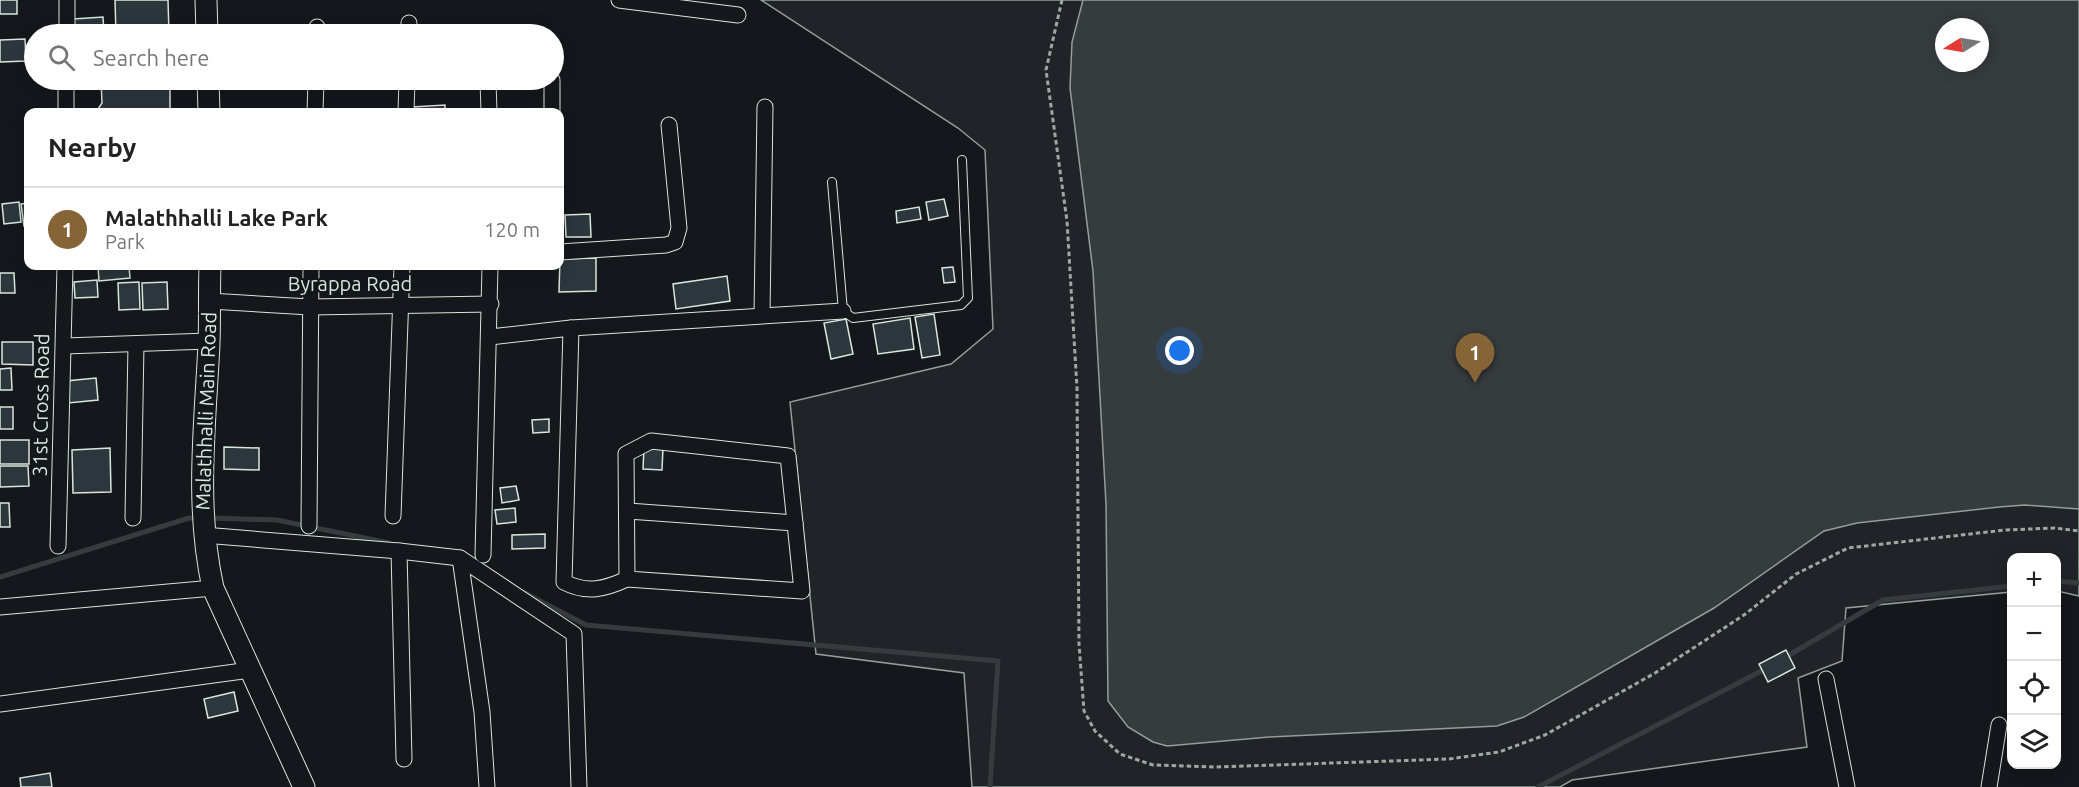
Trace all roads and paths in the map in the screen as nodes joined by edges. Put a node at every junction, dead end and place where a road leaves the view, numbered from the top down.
1 (67, 0) edge
2 (206, 0) edge
3 (619, 0) edge
4 (1062, 0) edge
5 (738, 15) dead end
6 (67, 24) edge
7 (207, 24) edge
8 (66, 90) edge
9 (208, 90) edge
10 (316, 90) edge
11 (407, 90) edge
12 (488, 90) edge
13 (552, 90) edge
14 (765, 107) dead end
15 (66, 108) edge
16 (209, 108) edge
17 (315, 108) edge
18 (406, 108) edge
19 (489, 108) edge
20 (552, 108) edge
21 (669, 125) dead end
22 (962, 160) dead end
23 (832, 182) dead end
24 (564, 252) edge
25 (64, 270) edge
26 (210, 270) edge
27 (311, 270) edge
28 (402, 270) edge
29 (490, 270) edge
30 (209, 301) junction
31 (491, 304) junction
32 (401, 306) junction
33 (310, 307) junction
34 (843, 311) junction
35 (762, 315) junction
36 (571, 328) junction
37 (490, 338) junction
38 (209, 341) junction
39 (136, 344) junction
40 (64, 346) junction
41 (628, 511) junction
42 (393, 516) dead end
43 (133, 518) dead end
44 (795, 522) junction
45 (309, 526) dead end
46 (203, 527) junction
47 (2079, 531) edge
48 (58, 546) dead end
49 (399, 550) junction
50 (483, 555) dead end
51 (460, 558) junction
52 (627, 579) junction
53 (213, 588) junction
54 (0, 607) edge
55 (250, 670) junction
56 (1826, 679) dead end
57 (0, 704) edge
58 (1999, 725) dead end
59 (404, 759) dead end
60 (304, 787) edge
61 (487, 787) edge
62 (579, 787) edge
63 (1847, 787) edge
64 (1989, 787) edge

1 - 6 street
2 - 7 main road
3 - 5 street
4 - 47 path
8 - 15 street
9 - 16 main road
10 - 17 street
11 - 18 street
12 - 19 street
13 - 20 street
14 - 35 street
21 - 24 street
22 - 34 lane
23 - 34 lane
25 - 40 street, 31st Cross Road
26 - 30 main road, Malathhalli Main Road
27 - 33 street
28 - 32 street
29 - 31 street
30 - 33 street, Byrappa Road
30 - 38 main road, Malathhalli Main Road
31 - 32 street, Byrappa Road
31 - 37 street
32 - 33 street, Byrappa Road
32 - 42 street
33 - 45 street
34 - 35 street
35 - 36 street
36 - 37 street
36 - 52 street
37 - 50 street
38 - 39 street
38 - 46 main road, Malathhalli Main Road
39 - 40 street
39 - 43 street
40 - 48 street, 31st Cross Road
41 - 44 street
41 - 44 street
41 - 52 street
44 - 52 street
46 - 49 street
46 - 53 main road, Malathhalli Main Road
49 - 51 street
49 - 59 street
51 - 61 street
51 - 62 street
53 - 54 street
53 - 55 main road, Malathhalli Main Road
55 - 57 street
55 - 60 main road, Malathhalli Main Road
56 - 63 street
58 - 64 street

